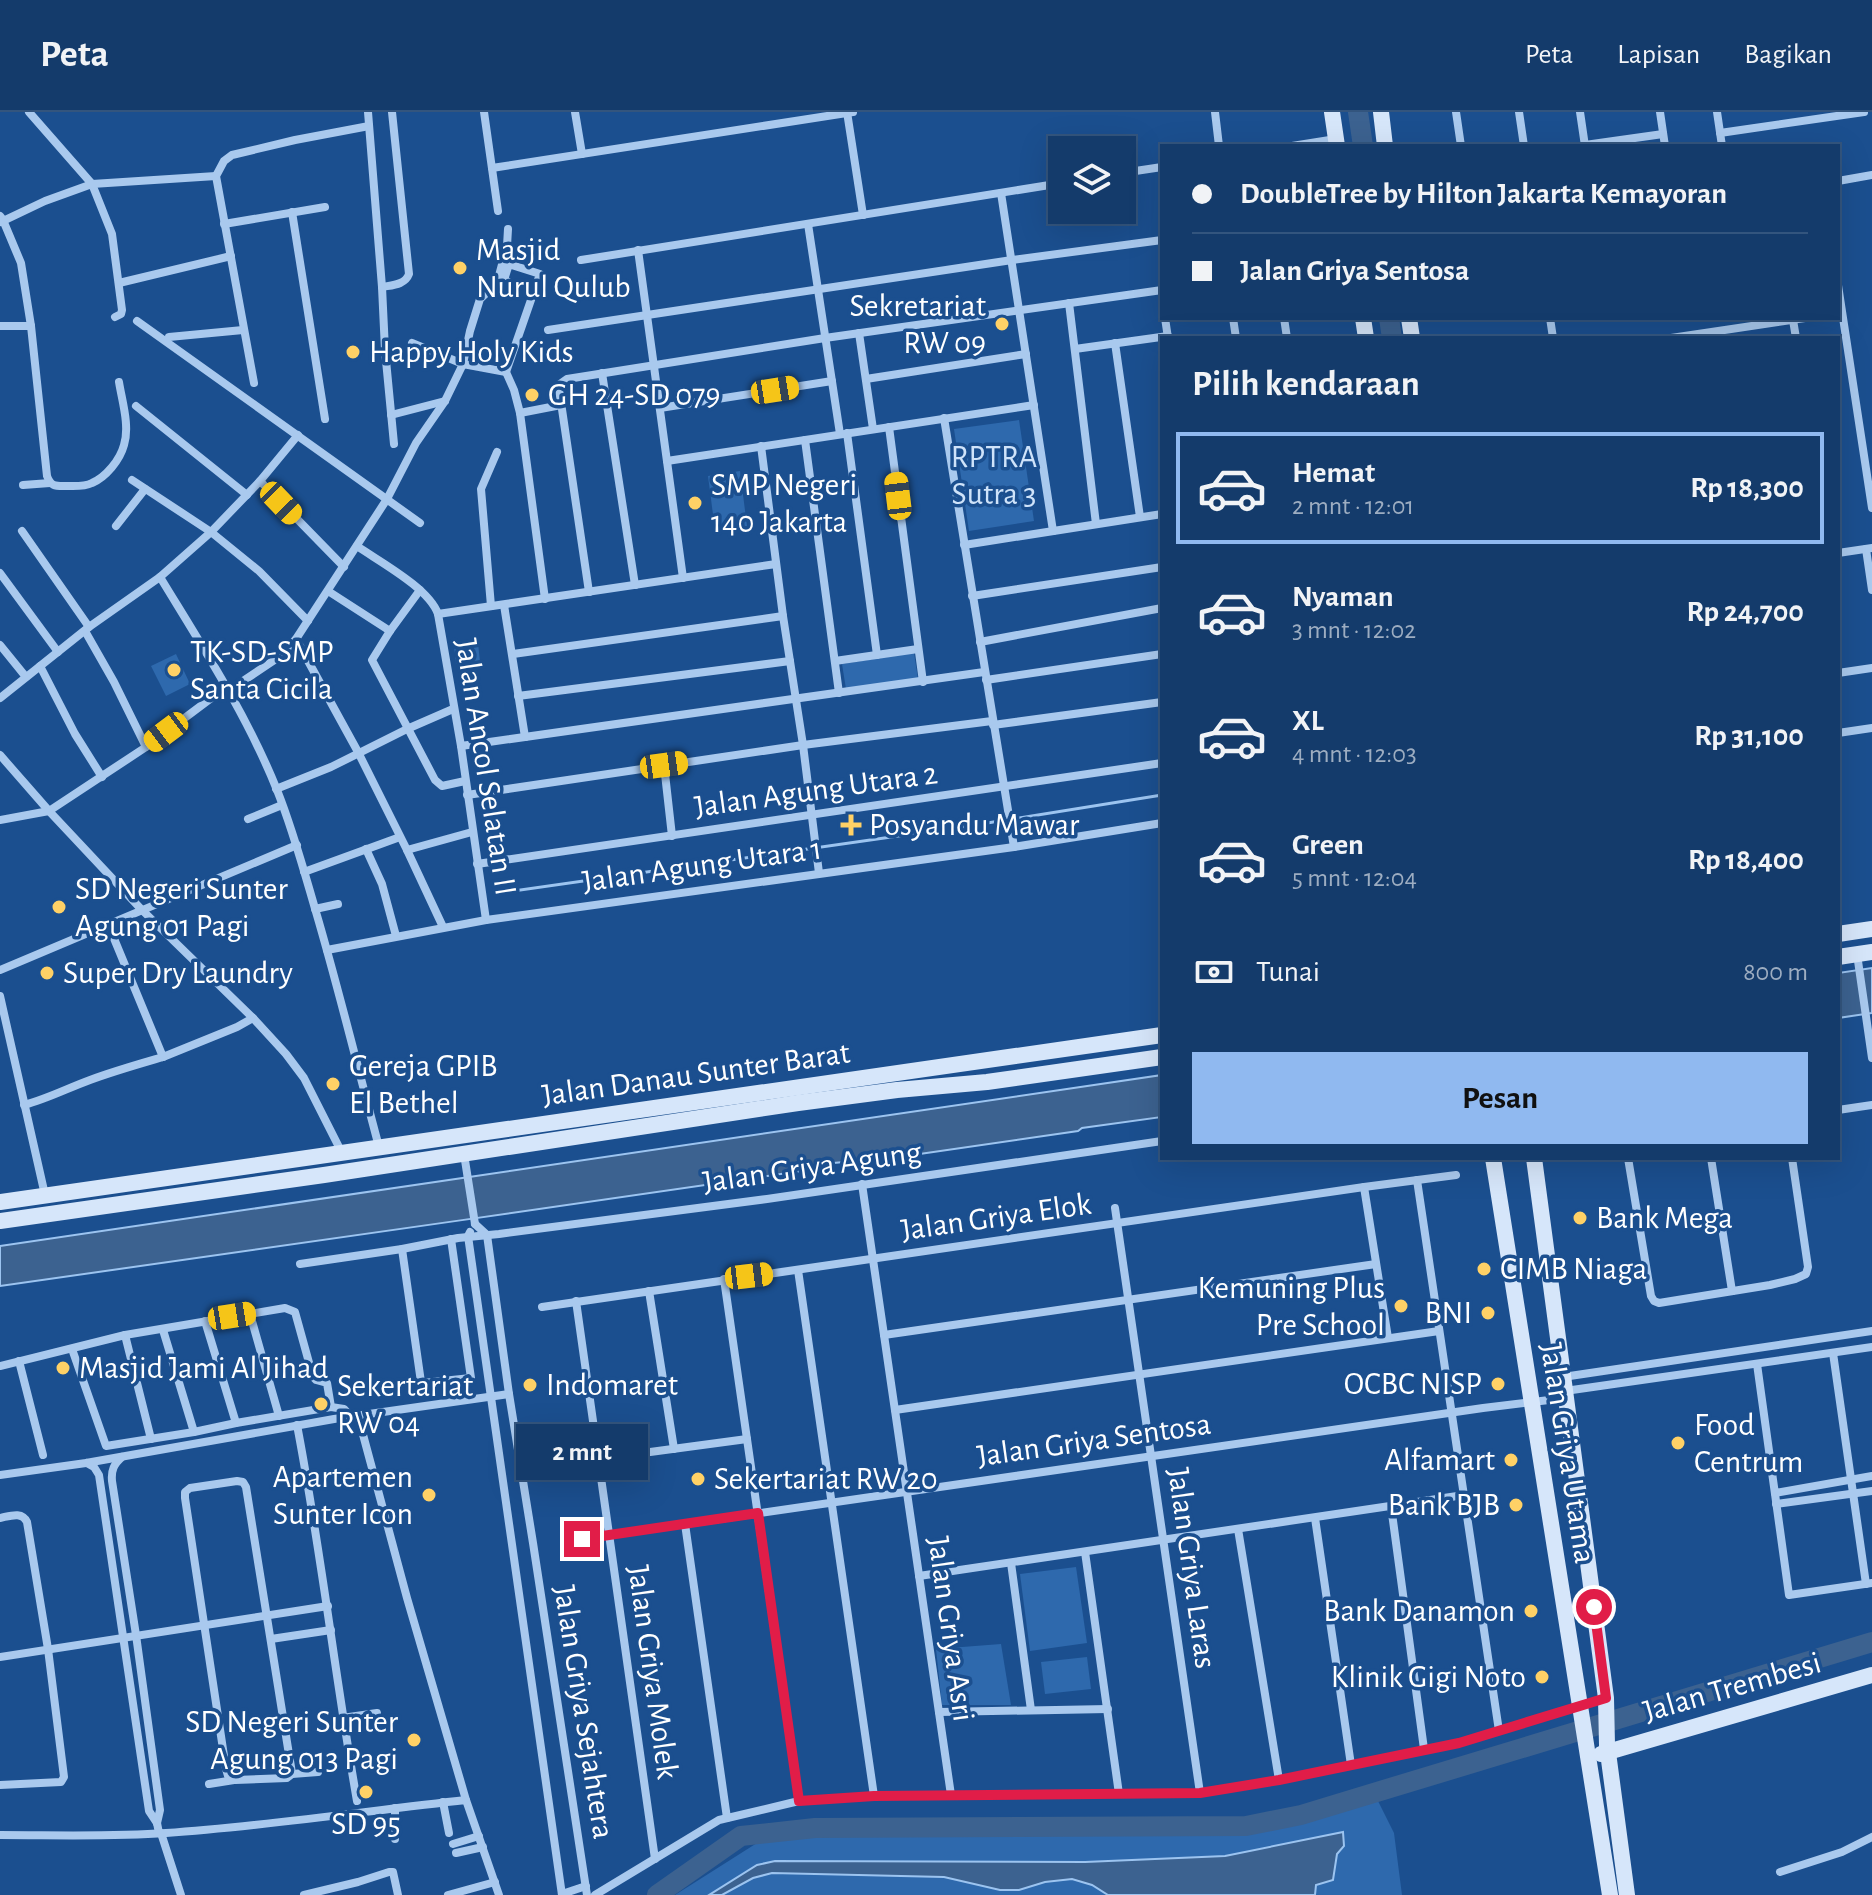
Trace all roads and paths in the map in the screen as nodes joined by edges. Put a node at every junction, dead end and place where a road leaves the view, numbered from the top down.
1 (29, 112) edge
2 (368, 112) edge
3 (392, 112) edge
4 (484, 112) edge
5 (575, 112) edge
6 (775, 112) edge
7 (849, 112) edge
8 (1215, 112) edge
9 (1332, 112) edge
10 (1381, 112) edge
11 (1456, 112) edge
12 (1519, 112) edge
13 (1580, 112) edge
14 (1660, 112) edge
15 (1717, 112) edge
16 (1864, 112) edge
17 (776, 123) junction
18 (369, 126) junction
19 (1720, 133) junction
20 (1663, 134) junction
21 (1337, 142) edge
22 (1219, 144) edge
23 (1314, 144) edge
24 (1385, 144) edge
25 (1461, 144) edge
26 (1524, 144) edge
27 (1585, 144) edge
28 (1598, 144) edge
29 (1665, 144) edge
30 (1722, 144) edge
31 (582, 154) junction
32 (1160, 167) edge
33 (492, 168) junction
34 (1136, 171) edge
35 (1872, 175) edge
36 (216, 176) junction
37 (1840, 181) edge
38 (92, 184) junction
39 (1048, 185) edge
40 (1001, 193) junction
41 (325, 207) dead end
42 (498, 211) dead end
43 (292, 212) junction
44 (863, 215) junction
45 (1, 220) edge
46 (224, 224) junction
47 (808, 224) junction
48 (508, 229) dead end
49 (1160, 240) edge
50 (638, 250) junction
51 (231, 256) junction
52 (581, 260) dead end
53 (1012, 260) junction
54 (119, 283) junction
55 (382, 287) junction
56 (490, 288) junction
57 (818, 291) junction
58 (1160, 292) edge
59 (1069, 303) junction
60 (1019, 310) junction
61 (1840, 313) edge
62 (648, 316) junction
63 (115, 317) dead end
64 (1793, 320) edge
65 (137, 321) dead end
66 (1750, 322) edge
67 (0, 326) edge
68 (31, 326) junction
69 (243, 330) junction
70 (548, 330) dead end
71 (859, 333) junction
72 (1681, 336) edge
73 (169, 337) dead end
74 (825, 338) junction
75 (1160, 338) edge
76 (412, 343) dead end
77 (1115, 343) junction
78 (1075, 349) junction
79 (1026, 354) junction
80 (463, 364) junction
81 (654, 364) junction
82 (506, 372) junction
83 (602, 373) junction
84 (866, 379) junction
85 (832, 381) junction
86 (119, 382) dead end
87 (254, 383) dead end
88 (445, 401) junction
89 (561, 405) junction
90 (1034, 405) junction
91 (136, 406) dead end
92 (660, 408) junction
93 (520, 413) junction
94 (391, 415) junction
95 (944, 418) junction
96 (325, 419) dead end
97 (889, 427) junction
98 (873, 429) junction
99 (844, 434) junction
100 (298, 435) junction
101 (805, 440) junction
102 (394, 444) dead end
103 (761, 446) junction
104 (497, 452) dead end
105 (667, 461) junction
106 (132, 480) dead end
107 (260, 481) junction
108 (50, 483) junction
109 (23, 485) dead end
110 (145, 489) junction
111 (247, 495) junction
112 (387, 499) junction
113 (1872, 508) edge
114 (1160, 514) edge
115 (1140, 517) junction
116 (420, 523) dead end
117 (1096, 524) junction
118 (116, 526) dead end
119 (22, 531) dead end
120 (1053, 531) junction
121 (211, 532) junction
122 (964, 545) junction
123 (357, 546) junction
124 (1869, 548) edge
125 (1840, 553) edge
126 (776, 564) junction
127 (344, 567) junction
128 (1160, 567) edge
129 (0, 573) edge
130 (160, 577) junction
131 (683, 578) junction
132 (635, 585) junction
133 (420, 590) junction
134 (1872, 590) edge
135 (328, 591) junction
136 (589, 592) junction
137 (972, 596) junction
138 (545, 599) junction
139 (504, 605) junction
140 (491, 606) junction
141 (1160, 608) edge
142 (438, 614) junction
143 (783, 616) junction
144 (308, 621) junction
145 (87, 629) junction
146 (390, 631) junction
147 (296, 639) junction
148 (980, 642) junction
149 (0, 645) edge
150 (918, 649) junction
151 (58, 652) junction
152 (513, 654) junction
153 (1160, 654) edge
154 (877, 655) junction
155 (790, 661) junction
156 (835, 661) junction
157 (40, 666) junction
158 (1872, 668) edge
159 (1840, 673) edge
160 (985, 676) junction
161 (26, 677) junction
162 (923, 682) junction
163 (227, 689) junction
164 (839, 693) junction
165 (518, 696) junction
166 (0, 698) edge
167 (797, 699) junction
168 (1160, 702) edge
169 (453, 709) junction
170 (993, 723) junction
171 (1872, 728) edge
172 (407, 729) junction
173 (1840, 733) edge
174 (525, 737) junction
175 (803, 745) junction
176 (461, 746) junction
177 (146, 747) junction
178 (358, 752) junction
179 (0, 755) edge
180 (1160, 763) edge
181 (664, 765) junction
182 (102, 777) junction
183 (465, 781) junction
184 (1003, 786) junction
185 (276, 789) junction
186 (467, 795) junction
187 (282, 805) junction
188 (49, 811) junction
189 (811, 815) junction
190 (248, 819) dead end
191 (0, 820) edge
192 (1160, 823) edge
193 (472, 832) junction
194 (672, 836) junction
195 (400, 837) junction
196 (297, 845) junction
197 (1014, 847) junction
198 (366, 849) junction
199 (407, 850) junction
200 (477, 864) junction
201 (304, 872) junction
202 (819, 873) junction
203 (338, 904) dead end
204 (141, 909) junction
205 (315, 909) junction
206 (486, 920) junction
207 (108, 924) junction
208 (443, 927) junction
209 (1872, 929) edge
210 (1840, 934) edge
211 (396, 936) junction
212 (327, 950) junction
213 (1862, 956) edge
214 (1840, 957) edge
215 (0, 970) edge
216 (0, 996) edge
217 (253, 1018) junction
218 (1160, 1035) edge
219 (163, 1057) junction
220 (1160, 1057) edge
221 (1872, 1058) edge
222 (24, 1105) junction
223 (1872, 1105) edge
224 (729, 1106) junction
225 (1840, 1110) edge
226 (1160, 1141) edge
227 (379, 1149) junction
228 (342, 1154) junction
229 (1493, 1160) edge
230 (1534, 1160) edge
231 (1628, 1160) edge
232 (1711, 1160) edge
233 (1792, 1160) edge
234 (465, 1162) junction
235 (1456, 1175) dead end
236 (1417, 1180) junction
237 (133, 1183) junction
238 (862, 1184) junction
239 (1364, 1187) junction
240 (45, 1195) junction
241 (136, 1201) junction
242 (0, 1202) edge
243 (1115, 1208) dead end
244 (0, 1221) edge
245 (474, 1221) junction
246 (1118, 1224) junction
247 (487, 1235) junction
248 (468, 1236) junction
249 (451, 1239) junction
250 (402, 1249) junction
251 (873, 1259) junction
252 (300, 1264) dead end
253 (1376, 1264) junction
254 (798, 1270) junction
255 (724, 1279) junction
256 (649, 1291) junction
257 (1732, 1291) junction
258 (1128, 1299) junction
259 (576, 1301) junction
260 (542, 1307) dead end
261 (250, 1314) junction
262 (205, 1321) junction
263 (163, 1330) junction
264 (1439, 1331) junction
265 (1872, 1331) edge
266 (125, 1335) junction
267 (884, 1335) junction
268 (1388, 1338) junction
269 (1872, 1347) edge
270 (72, 1349) junction
271 (1833, 1353) junction
272 (19, 1361) junction
273 (1757, 1364) junction
274 (0, 1366) edge
275 (1139, 1375) junction
276 (1565, 1389) junction
277 (509, 1394) junction
278 (492, 1396) junction
279 (1531, 1403) junction
280 (331, 1407) junction
281 (895, 1410) junction
282 (1451, 1413) junction
283 (279, 1416) junction
284 (354, 1416) junction
285 (236, 1423) junction
286 (297, 1425) junction
287 (194, 1432) junction
288 (151, 1439) junction
289 (747, 1439) junction
290 (674, 1449) junction
291 (43, 1455) dead end
292 (123, 1456) junction
293 (1151, 1456) junction
294 (598, 1459) junction
295 (86, 1463) junction
296 (0, 1475) edge
297 (1872, 1476) edge
298 (1851, 1480) junction
299 (1872, 1491) edge
300 (907, 1492) junction
301 (1775, 1493) junction
302 (1853, 1494) junction
303 (1464, 1495) junction
304 (831, 1503) junction
305 (1776, 1504) junction
306 (1391, 1506) junction
307 (758, 1513) junction
308 (0, 1518) edge
309 (1315, 1518) junction
310 (685, 1524) junction
311 (1238, 1529) junction
312 (609, 1535) junction
313 (582, 1539) dead end
314 (1163, 1540) junction
315 (1085, 1552) junction
316 (1011, 1563) junction
317 (919, 1576) junction
318 (1869, 1584) edge
319 (328, 1606) junction
320 (267, 1615) junction
321 (205, 1625) junction
322 (331, 1630) junction
323 (136, 1635) junction
324 (124, 1637) junction
325 (271, 1639) junction
326 (48, 1649) junction
327 (0, 1657) edge
328 (1872, 1675) edge
329 (1605, 1702) junction
330 (1581, 1708) junction
331 (1108, 1709) junction
332 (1031, 1710) junction
333 (939, 1712) junction
334 (377, 1713) dead end
335 (342, 1718) junction
336 (1499, 1731) junction
337 (1424, 1749) junction
338 (1607, 1749) junction
339 (1589, 1755) junction
340 (1351, 1765) junction
341 (318, 1772) dead end
342 (292, 1774) junction
343 (235, 1780) junction
344 (1279, 1780) junction
345 (209, 1784) dead end
346 (0, 1785) edge
347 (1200, 1793) junction
348 (1119, 1794) junction
349 (951, 1795) junction
350 (874, 1796) junction
351 (466, 1800) junction
352 (357, 1801) dead end
353 (799, 1801) junction
354 (443, 1802) junction
355 (395, 1808) junction
356 (727, 1818) junction
357 (157, 1823) junction
358 (158, 1833) junction
359 (449, 1833) dead end
360 (0, 1835) edge
361 (479, 1836) junction
362 (1872, 1837) edge
363 (395, 1839) dead end
364 (483, 1847) junction
365 (655, 1859) junction
366 (1780, 1872) dead end
367 (495, 1882) junction
368 (586, 1890) edge
369 (181, 1895) edge
370 (304, 1895) edge
371 (398, 1895) edge
372 (448, 1895) edge
373 (499, 1895) edge
374 (562, 1895) edge
375 (595, 1895) edge
376 (1610, 1895) edge
377 (1627, 1895) edge

1 - 38 street
2 - 18 street
3 - 55 street
4 - 33 street
5 - 31 street
6 - 17 street
7 - 17 street
7 - 44 street
8 - 22 street
9 - 21 main road
10 - 24 main road
11 - 25 street
12 - 26 street
13 - 27 street
14 - 20 street
15 - 19 street
16 - 19 street
17 - 31 street
18 - 36 street
18 - 55 street
19 - 30 street
20 - 28 street
20 - 29 street
21 - 23 street
31 - 33 street
32 - 34 street
33 - 42 street
35 - 37 street
36 - 38 street
36 - 46 street
38 - 45 street
38 - 54 street
39 - 40 street
40 - 44 street
40 - 53 street
41 - 43 street
43 - 46 street
43 - 96 street
44 - 47 street
45 - 68 street
46 - 51 street
47 - 50 street
47 - 57 street
48 - 56 street
49 - 53 street
50 - 52 street
50 - 62 street
51 - 54 street
51 - 69 street
53 - 57 street
53 - 60 street
54 - 63 street
55 - 94 street
56 - 80 street
56 - 82 street
57 - 62 street
57 - 74 street
58 - 59 street
59 - 60 street
59 - 78 street
60 - 71 street
60 - 79 street
61 - 113 street
62 - 70 street
62 - 81 street
64 - 66 street
65 - 100 street
66 - 72 street
67 - 68 street
68 - 108 street
69 - 73 street
69 - 87 street
71 - 74 street
71 - 84 street
74 - 81 street
74 - 85 street
75 - 77 street
76 - 80 street
77 - 78 street
77 - 115 street
78 - 117 street
79 - 84 street
79 - 90 street
80 - 82 street
80 - 88 street
81 - 83 street
81 - 92 street
82 - 93 street
83 - 89 street
83 - 132 street
84 - 98 street
85 - 92 street
85 - 99 street
86 - 108 street
88 - 94 street
88 - 112 street
89 - 93 street
89 - 136 street
90 - 95 street
90 - 120 street
91 - 111 street
92 - 105 street
93 - 138 street
94 - 102 street
95 - 97 street
95 - 122 street
97 - 98 street
97 - 150 street
98 - 99 street
99 - 101 street
99 - 154 street
100 - 107 street
100 - 112 street
101 - 103 street
101 - 156 street
103 - 105 street
103 - 126 street
104 - 140 street
105 - 131 street
106 - 110 street
107 - 111 street
107 - 127 street
108 - 109 street
110 - 118 street
110 - 121 street
111 - 121 street
112 - 116 street
112 - 123 street
114 - 115 street
115 - 117 street
117 - 120 street
119 - 145 street
120 - 122 street
121 - 130 street
121 - 144 street
122 - 137 street
123 - 127 street
123 - 133 street, Jalan Ancol Selatan II
124 - 125 street
124 - 134 street
126 - 131 street
126 - 143 street
127 - 135 street
128 - 137 street
129 - 151 street
130 - 145 street
130 - 163 street
131 - 132 street
132 - 136 street
133 - 142 street, Jalan Ancol Selatan II
133 - 146 street
135 - 144 street
135 - 146 street
136 - 138 street
137 - 148 street
138 - 139 street
139 - 140 street
139 - 152 street
140 - 142 street
141 - 148 street
142 - 169 street, Jalan Ancol Selatan II
143 - 152 street
143 - 155 street
144 - 147 street
145 - 151 street
145 - 177 street
146 - 172 street
147 - 163 street
147 - 178 street
148 - 160 street
149 - 161 street
150 - 154 street
150 - 162 street
151 - 157 street
152 - 165 street
153 - 160 street
154 - 156 street
155 - 165 street
155 - 167 street
156 - 164 street
157 - 161 street
157 - 182 street
158 - 159 street
160 - 162 street
160 - 170 street
161 - 166 street
162 - 164 street
163 - 177 street
163 - 185 street
164 - 167 street
165 - 174 street
167 - 174 street
167 - 175 street
168 - 170 street
169 - 172 street
169 - 176 street, Jalan Ancol Selatan II
170 - 175 street
170 - 184 street
171 - 173 street
172 - 178 street
172 - 183 street
174 - 176 street
175 - 181 street
175 - 189 street
176 - 183 street, Jalan Ancol Selatan II
177 - 182 street
178 - 185 street
178 - 195 street
179 - 188 street
180 - 184 street, Jalan Agung Utara 2
181 - 186 street
181 - 194 street
182 - 188 street
183 - 186 street, Jalan Ancol Selatan II
184 - 189 street, Jalan Agung Utara 2
184 - 197 street
185 - 187 street
186 - 193 street, Jalan Ancol Selatan II
187 - 190 street
187 - 196 street
188 - 191 street
188 - 204 street
189 - 194 street, Jalan Agung Utara 2
189 - 202 street
192 - 197 street, Jalan Agung Utara 1
193 - 199 street
193 - 200 street, Jalan Ancol Selatan II
194 - 200 street, Jalan Agung Utara 2
195 - 198 street
195 - 199 street
196 - 201 street
196 - 204 street
197 - 202 street, Jalan Agung Utara 1
198 - 201 street
198 - 211 street
199 - 208 street
200 - 206 street, Jalan Ancol Selatan II
201 - 205 street
202 - 206 street, Jalan Agung Utara 1
203 - 205 street
204 - 207 street
204 - 217 street
205 - 212 street
206 - 208 street, Jalan Ancol Selatan II
207 - 215 street
207 - 219 street
208 - 211 street, Jalan Ancol Selatan II
209 - 210 main road
211 - 212 street, Jalan Ancol Selatan II
212 - 227 street
213 - 214 main road
213 - 221 street
216 - 222 street
217 - 219 street
217 - 228 street
218 - 224 main road, Jalan Danau Sunter Barat
219 - 222 street
220 - 224 main road, Jalan Danau Sunter Barat
222 - 240 street
223 - 225 street
224 - 227 main road, Jalan Danau Sunter Barat
224 - 234 main road, Jalan Danau Sunter Barat
226 - 238 street, Jalan Griya Agung
227 - 228 main road, Jalan Danau Sunter Barat
228 - 237 main road, Jalan Danau Sunter Barat
229 - 279 main road, Jalan Griya Utama
230 - 276 main road, Jalan Griya Utama
231 - 257 street
232 - 257 street
233 - 257 street
234 - 241 main road, Jalan Danau Sunter Barat
234 - 245 street
235 - 236 street, Jalan Griya Elok
236 - 239 street, Jalan Griya Elok
236 - 264 street
237 - 240 main road, Jalan Danau Sunter Barat
237 - 241 main road
238 - 247 street, Jalan Griya Agung
238 - 251 street, Jalan Griya Asri
239 - 246 street, Jalan Griya Elok
239 - 253 street
240 - 242 main road, Jalan Danau Sunter Barat
241 - 244 main road, Jalan Danau Sunter Barat
243 - 246 street, Jalan Griya Laras
245 - 247 street
245 - 248 street
246 - 251 street, Jalan Griya Elok
246 - 258 street, Jalan Griya Laras
247 - 248 street, Jalan Griya Agung
247 - 277 street, Jalan Griya Sejahtera
248 - 249 street
248 - 278 street, Jalan Griya Sejahtera
249 - 250 street
249 - 250 street
250 - 252 street
251 - 254 street, Jalan Griya Elok
251 - 267 street, Jalan Griya Asri
253 - 258 street
253 - 268 street
254 - 255 street, Jalan Griya Elok
254 - 304 street
255 - 256 street, Jalan Griya Elok
255 - 289 street
256 - 259 street, Jalan Griya Elok
256 - 290 street
258 - 267 street
258 - 275 street, Jalan Griya Laras
259 - 260 street, Jalan Griya Elok
259 - 294 street, Jalan Griya Molek
261 - 262 street
261 - 280 street
261 - 283 street
262 - 263 street
262 - 285 street
263 - 266 street
263 - 287 street
264 - 268 street
264 - 282 street
265 - 276 street, Jalan Griya Utama
266 - 270 street
266 - 288 street
267 - 281 street, Jalan Griya Asri
268 - 275 street
269 - 271 street, Jalan Griya Utama
270 - 272 street
270 - 288 street
271 - 273 street, Jalan Griya Utama
271 - 298 street
272 - 274 street
272 - 291 street
273 - 276 street, Jalan Griya Utama
273 - 301 street
275 - 281 street
275 - 293 street, Jalan Griya Laras
276 - 279 street, Jalan Griya Sentosa
276 - 329 main road, Jalan Griya Utama
277 - 278 street
277 - 368 street, Jalan Griya Sejahtera
278 - 284 street
278 - 374 street, Jalan Griya Sejahtera
279 - 282 street, Jalan Griya Sentosa
279 - 330 main road, Jalan Griya Utama
280 - 283 street
280 - 284 street
281 - 300 street, Jalan Griya Asri
282 - 293 street, Jalan Griya Sentosa
282 - 303 street
283 - 285 street
284 - 286 street
284 - 351 street
285 - 287 street
286 - 292 street
286 - 319 street
287 - 288 street
289 - 290 street
289 - 307 street
290 - 294 street
292 - 295 street
292 - 323 street
293 - 300 street, Jalan Griya Sentosa
293 - 314 street, Jalan Griya Laras
294 - 312 street, Jalan Griya Molek
295 - 296 street
295 - 324 street
297 - 298 street
298 - 301 street
298 - 302 street
299 - 302 street
300 - 304 street, Jalan Griya Sentosa
300 - 317 street, Jalan Griya Asri
301 - 305 street
302 - 305 street
302 - 318 street
303 - 306 street
303 - 336 street
304 - 307 street, Jalan Griya Sentosa
304 - 350 street
305 - 318 street
306 - 309 street
306 - 337 street
307 - 310 street, Jalan Griya Sentosa
307 - 353 street
308 - 326 street
309 - 311 street
309 - 340 street
310 - 312 street, Jalan Griya Sentosa
310 - 356 street
311 - 314 street
311 - 344 street
312 - 313 street, Jalan Griya Sentosa
312 - 365 street, Jalan Griya Molek
314 - 315 street
314 - 347 street, Jalan Griya Laras
315 - 316 street
315 - 331 street
316 - 317 street
316 - 332 street
317 - 333 street, Jalan Griya Asri
319 - 320 street
319 - 322 street
320 - 321 street
320 - 321 street
320 - 325 street
321 - 323 street
321 - 343 street
322 - 325 street
322 - 335 street
323 - 324 street
323 - 357 street
324 - 326 street
324 - 357 street
325 - 342 street
326 - 327 street
326 - 346 street
328 - 338 main road, Jalan Trembesi
329 - 330 street
329 - 338 main road, Jalan Griya Utama
330 - 336 street
330 - 339 main road, Jalan Griya Utama
331 - 332 street
331 - 348 street
332 - 333 street
333 - 349 street, Jalan Griya Asri
334 - 335 street
335 - 352 street
336 - 337 street
337 - 340 street
338 - 339 main road
338 - 377 main road, Jalan Griya Utama
339 - 376 main road, Jalan Griya Utama
340 - 344 street
341 - 342 street
342 - 343 street
343 - 345 street
344 - 347 street
347 - 348 street
348 - 349 street
349 - 350 street
350 - 353 street
351 - 354 street
351 - 361 street
353 - 356 street
354 - 355 street
354 - 359 street
355 - 358 street
355 - 363 street
356 - 365 street
357 - 358 street
358 - 360 street
358 - 369 street
361 - 364 street
361 - 364 street
362 - 366 street
364 - 367 street
365 - 375 street
367 - 372 street
367 - 373 street
368 - 374 street
370 - 371 street

